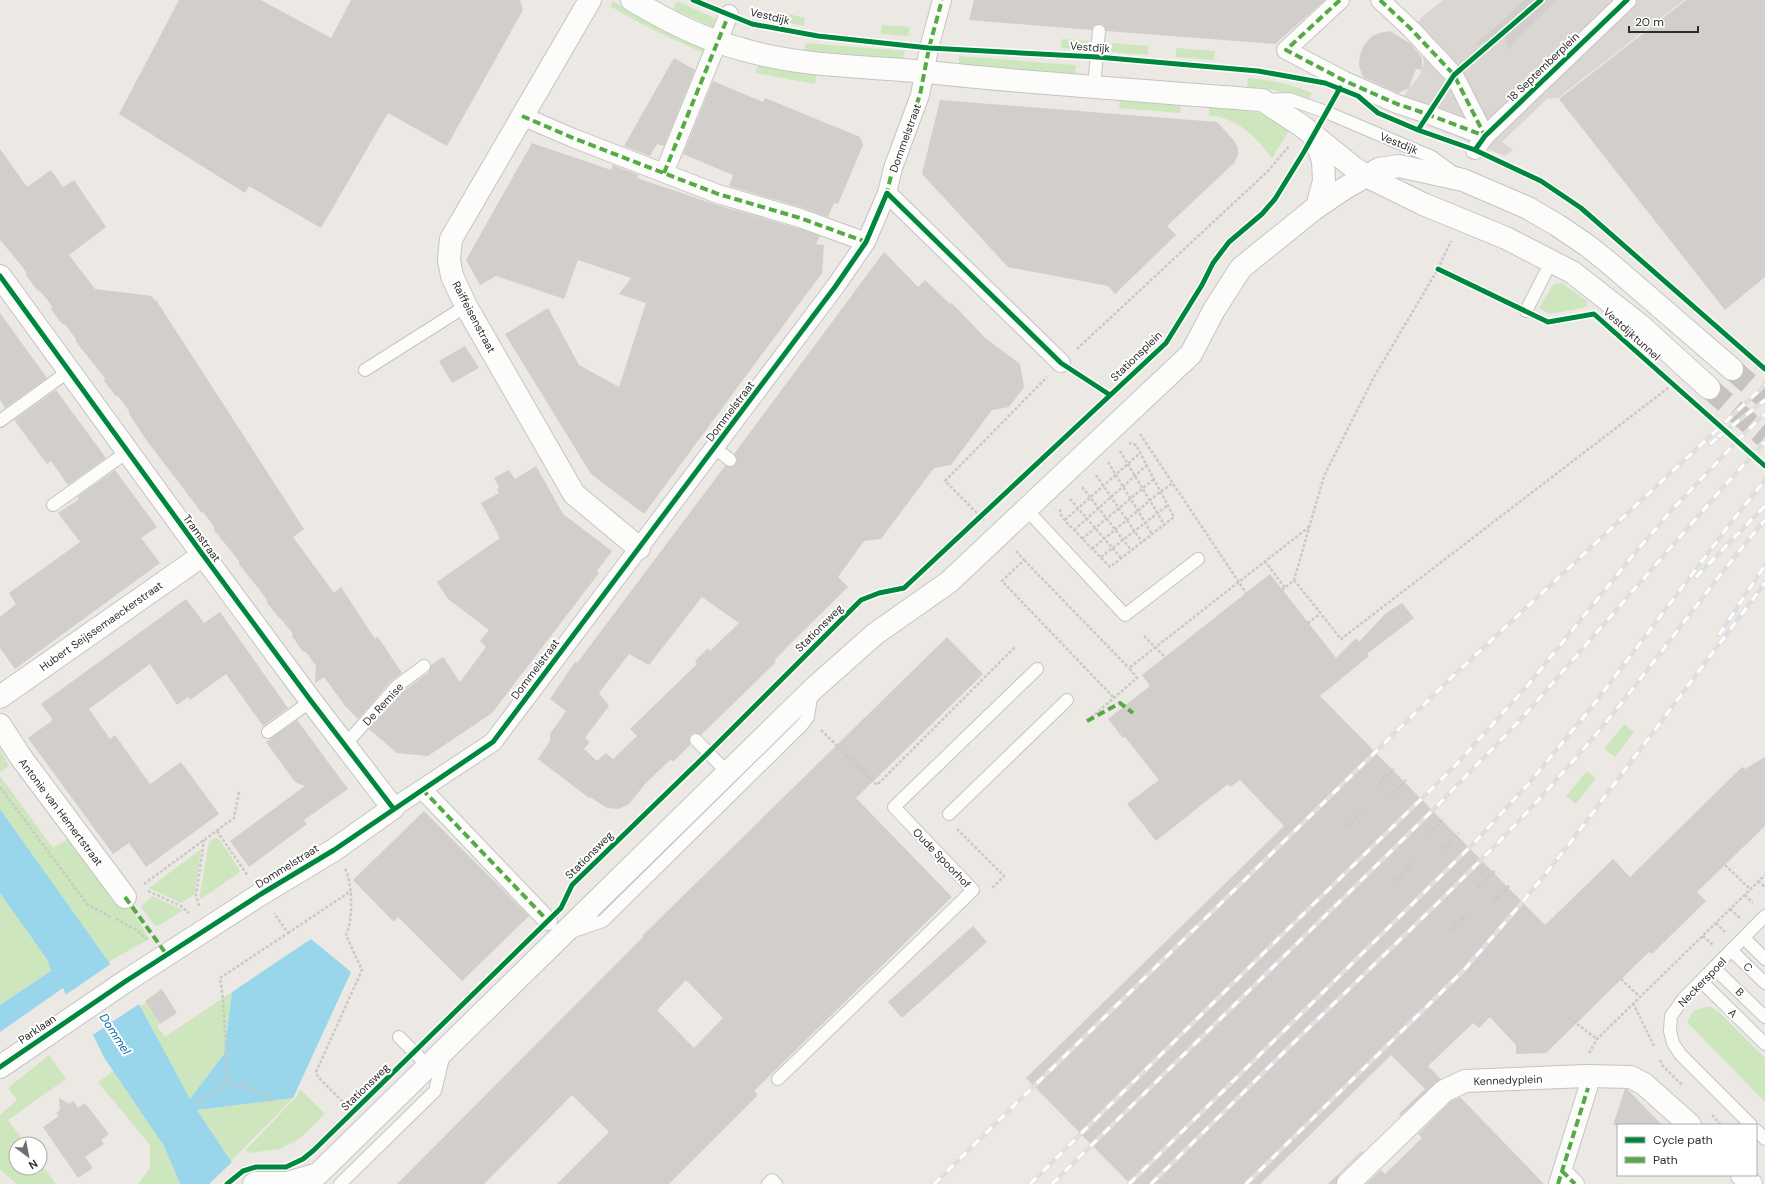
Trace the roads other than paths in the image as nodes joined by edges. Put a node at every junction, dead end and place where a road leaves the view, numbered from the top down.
1 (590, 0) edge
2 (632, 0) edge
3 (942, 0) edge
4 (1340, 0) edge
5 (1380, 0) edge
6 (1627, 0) edge
7 (729, 14) dead end
8 (1099, 31) dead end
9 (717, 42) junction
10 (925, 72) junction
11 (1094, 87) junction
12 (1262, 100) junction
13 (522, 116) junction
14 (1314, 135) junction
15 (1480, 143) junction
16 (664, 173) junction
17 (1366, 176) junction
18 (1463, 180) junction
19 (887, 193) junction
20 (1317, 207) junction
21 (866, 242) junction
22 (1552, 260) junction
23 (0, 276) edge
24 (466, 306) junction
25 (1526, 311) dead end
26 (1061, 363) road end
27 (1732, 369) tunnel mouth
28 (365, 370) dead end
29 (69, 371) junction
30 (1709, 388) tunnel mouth
31 (0, 422) edge
32 (715, 448) junction
33 (127, 452) junction
34 (730, 460) dead end
35 (52, 505) dead end
36 (1026, 509) junction
37 (639, 548) junction
38 (203, 555) junction
39 (1198, 559) dead end
40 (424, 666) dead end
41 (1037, 670) dead end
42 (812, 690) junction
43 (0, 697) edge
44 (1067, 700) dead end
45 (310, 701) junction
46 (0, 725) edge
47 (268, 732) dead end
48 (696, 740) dead end
49 (345, 745) junction
50 (728, 773) junction
51 (422, 789) junction
52 (393, 808) junction
53 (949, 814) dead end
54 (132, 892) road end
55 (549, 922) junction
56 (1763, 923) edge
57 (1744, 938) junction
58 (1732, 950) junction
59 (1765, 959) edge
60 (1714, 968) junction
61 (1701, 982) junction
62 (1765, 983) edge
63 (1765, 1017) edge
64 (66, 1021) joint
65 (399, 1037) dead end
66 (1765, 1044) edge
67 (445, 1049) junction
68 (1, 1066) edge
69 (428, 1066) junction
70 (778, 1079) dead end
71 (1588, 1088) dead end
72 (1689, 1124) edge
73 (1750, 1124) edge
74 (1757, 1131) edge
75 (1765, 1139) edge
76 (1743, 1176) edge
77 (1560, 1177) edge
78 (317, 1179) edge
79 (255, 1183) edge
80 (340, 1184) edge
81 (768, 1184) edge
82 (776, 1184) edge
83 (1348, 1184) edge
84 (1575, 1184) edge
85 (1751, 1184) edge

1 - 13 street, Raiffeisenstraat
2 - 9 street, Vestdijk
3 - 10 street, Dommelstraat
4 - 15 street
5 - 15 street
6 - 15 street, 18 Septemberplein
7 - 9 street
8 - 11 lane
9 - 10 street, Vestdijk
9 - 16 street
10 - 11 street, Vestdijk
10 - 19 street, Dommelstraat
11 - 12 street, Vestdijk
12 - 14 street, Vestdijk
12 - 18 lane, Vestdijk
13 - 16 street
13 - 24 street, Raiffeisenstraat
14 - 17 street, Vestdijk
14 - 20 street
16 - 21 street
17 - 18 street
17 - 20 street
17 - 22 street, Vestdijktunnel
18 - 27 street
19 - 21 street, Dommelstraat
19 - 26 street
20 - 36 street
21 - 32 street, Dommelstraat
22 - 25 lane
22 - 30 street, Vestdijktunnel
23 - 29 street, Tramstraat
24 - 28 lane
24 - 37 street, Raiffeisenstraat
29 - 31 lane
29 - 33 street, Tramstraat
32 - 34 lane
32 - 37 street, Dommelstraat
33 - 35 lane
33 - 38 street, Tramstraat
36 - 39 lane
36 - 42 street
37 - 51 street, Dommelstraat
38 - 43 street, Hubert Seijssemaeckerstraat
38 - 45 street, Tramstraat
40 - 49 lane, De Remise
41 - 70 lane, Oude Spoorhof
42 - 50 street
42 - 55 lane
44 - 53 lane
45 - 47 lane
45 - 49 street, Tramstraat
46 - 54 street, Antonie van Hemertstraat
48 - 50 lane
49 - 52 street, Tramstraat
50 - 55 street
51 - 52 street, Dommelstraat
51 - 55 street
52 - 64 street, Dommelstraat
55 - 67 street
56 - 57 lane, Neckerspoel
57 - 58 lane, Neckerspoel
57 - 59 lane
58 - 60 lane, Neckerspoel
58 - 62 lane, C
60 - 61 lane, Neckerspoel
60 - 63 lane, B
61 - 66 lane, A
61 - 73 lane, Neckerspoel
64 - 68 street, Parklaan
65 - 69 lane
67 - 69 street
67 - 80 lane
69 - 78 street
71 - 77 street
72 - 83 street, Kennedyplein
74 - 75 lane
76 - 85 street
77 - 84 street
78 - 79 street
81 - 82 lane

